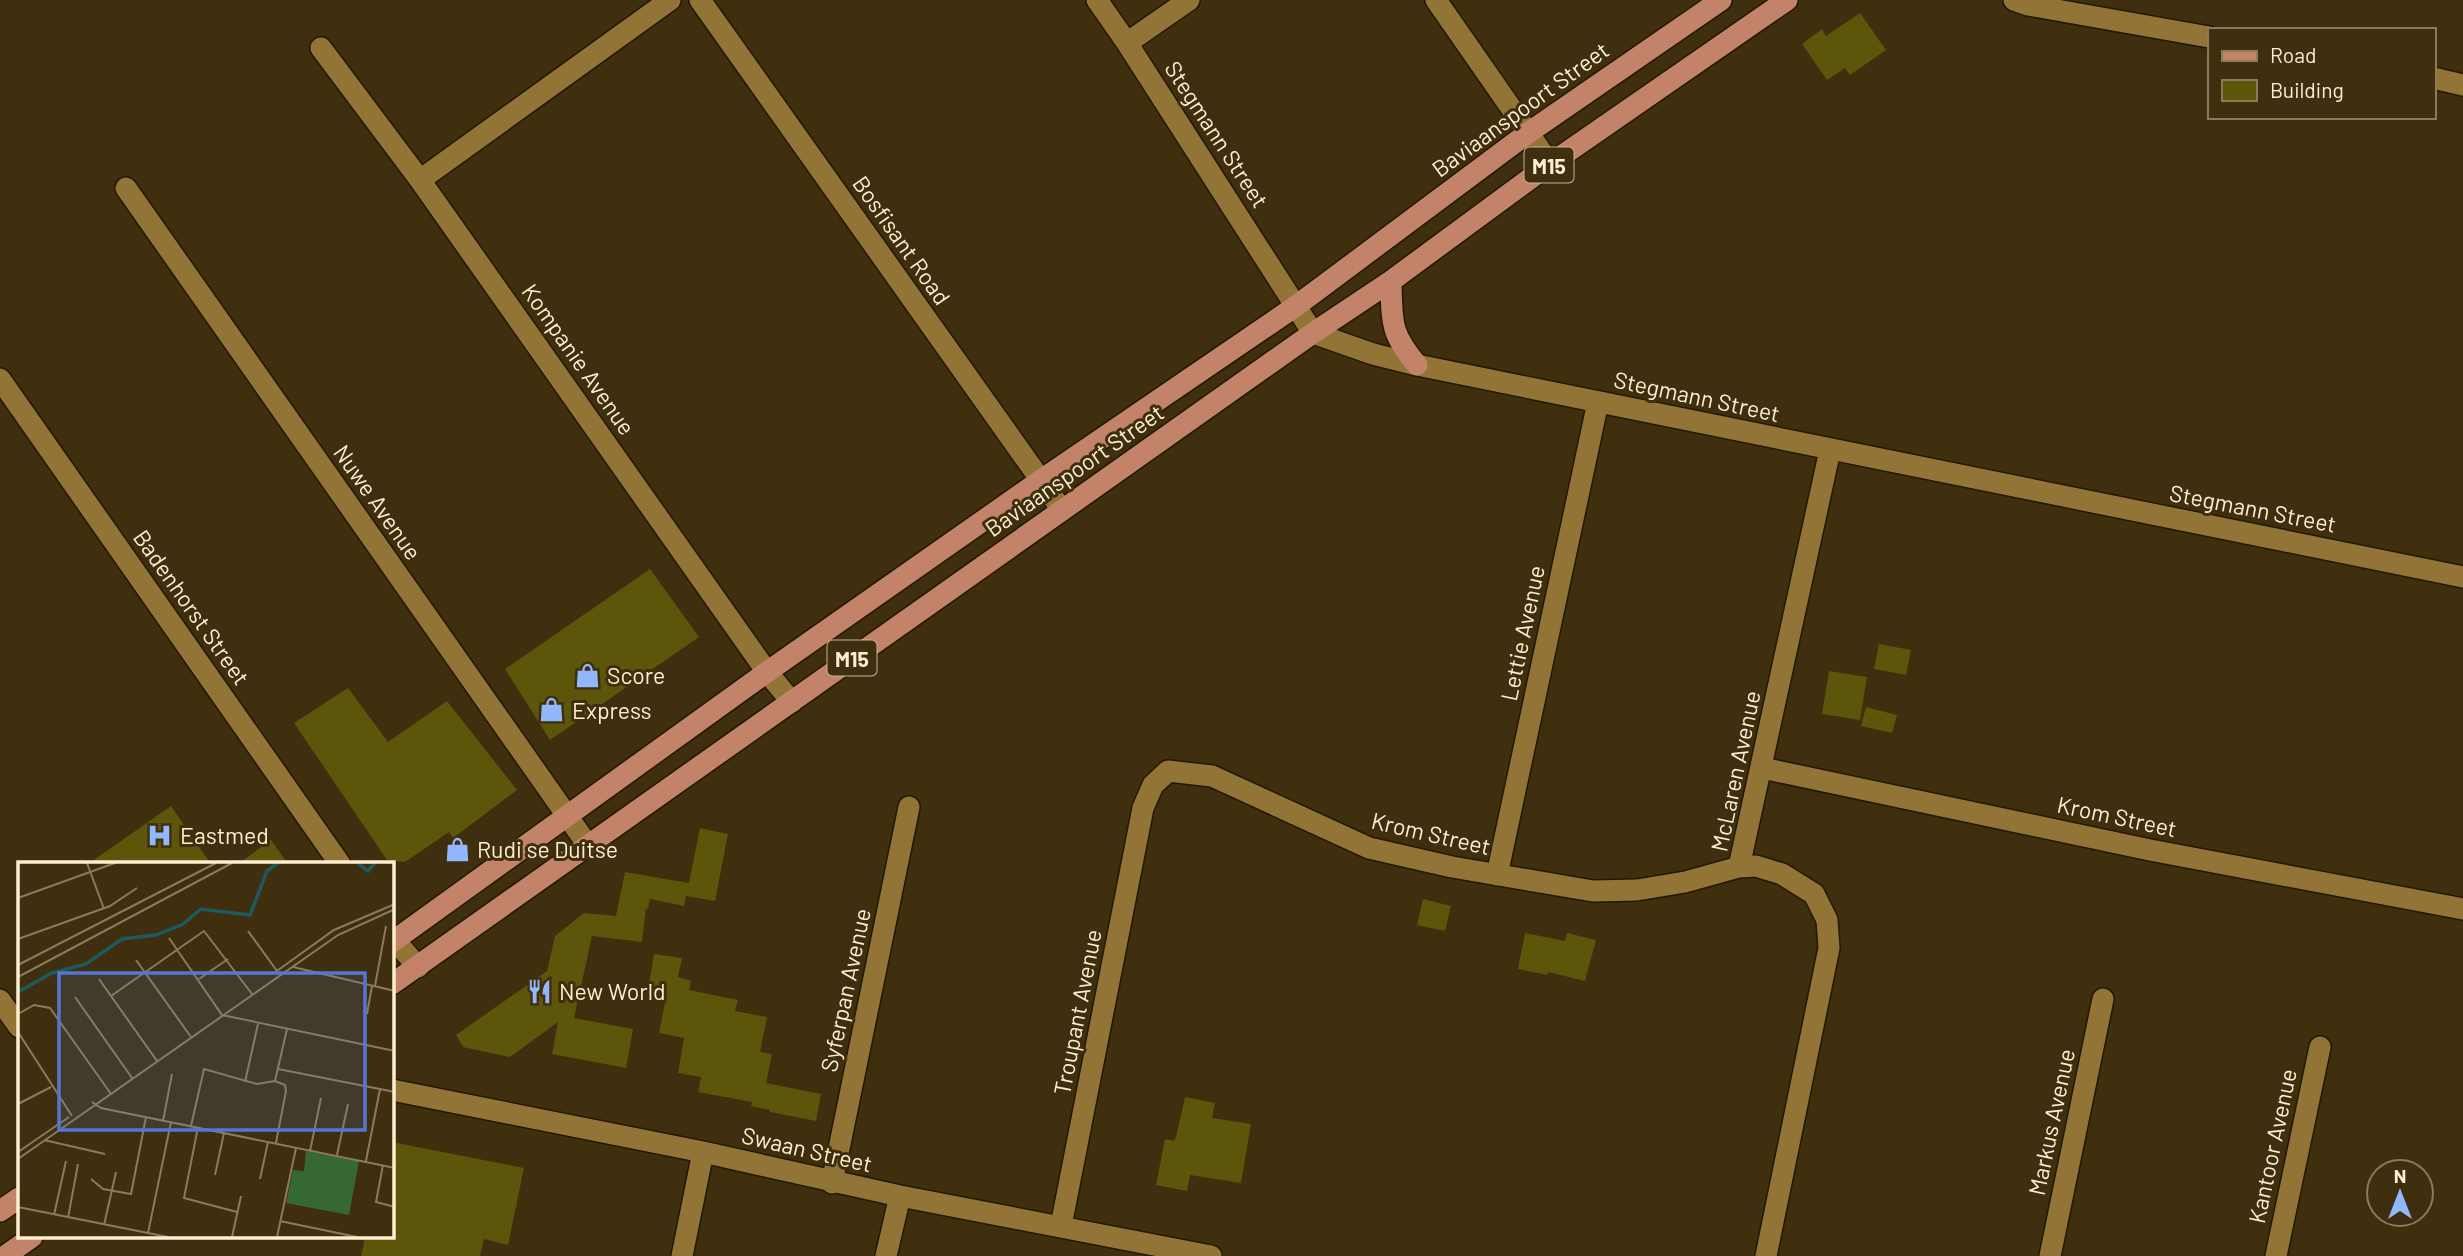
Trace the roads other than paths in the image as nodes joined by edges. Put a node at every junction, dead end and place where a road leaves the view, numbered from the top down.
1 (670, 0) edge
2 (700, 0) edge
3 (1097, 0) edge
4 (1189, 0) edge
5 (1436, 0) edge
6 (1721, 0) edge
7 (2014, 0) edge
8 (1779, 2) edge
9 (2208, 37) edge
10 (1127, 43) junction
11 (321, 48) dead end
12 (2435, 78) edge
13 (2463, 85) edge
14 (1528, 133) junction
15 (1550, 164) junction
16 (420, 180) junction
17 (127, 188) dead end
18 (1391, 281) junction
19 (1296, 306) junction
20 (1313, 333) junction
21 (1417, 365) junction
22 (0, 379) edge
23 (1598, 402) junction
24 (1830, 450) junction
25 (1041, 480) junction
26 (1062, 510) junction
27 (2463, 577) edge
28 (767, 672) junction
29 (792, 702) junction
30 (1762, 768) junction
31 (909, 807) dead end
32 (1143, 808) joint
33 (565, 815) junction
34 (587, 844) junction
35 (339, 862) edge
36 (1740, 867) junction
37 (1497, 875) junction
38 (2463, 909) edge
39 (394, 939) edge
40 (394, 941) edge
41 (418, 967) junction
42 (394, 983) edge
43 (2103, 999) dead end
44 (0, 1000) edge
45 (18, 1026) edge
46 (2320, 1047) dead end
47 (394, 1090) edge
48 (703, 1152) junction
49 (832, 1183) junction
50 (900, 1196) junction
51 (18, 1199) edge
52 (0, 1211) edge
53 (1061, 1226) junction
54 (31, 1238) edge
55 (1113, 1246) edge
56 (5, 1256) edge
57 (682, 1256) edge
58 (886, 1256) edge
59 (1211, 1256) edge
60 (1766, 1256) edge
61 (2050, 1256) edge
62 (2276, 1256) edge

1 - 16 street
2 - 25 street, Bosfisant Road
3 - 10 street, Stegmann Street
4 - 10 street
5 - 14 street
6 - 14 main road, Baviaanspoort Street / M15
7 - 9 street
8 - 15 main road, Baviaanspoort Street / M15
10 - 19 street, Stegmann Street
11 - 16 street, Kompanie Avenue
12 - 13 street
14 - 15 street
14 - 19 main road, Baviaanspoort Street / M15
15 - 18 main road, Baviaanspoort Street / M15
16 - 28 street, Kompanie Avenue
17 - 33 street, Nuwe Avenue
18 - 20 main road, Baviaanspoort Street / M15
18 - 21 main road
19 - 20 street, Stegmann Street
19 - 25 main road, Baviaanspoort Street / M15
20 - 21 street, Stegmann Street
20 - 26 main road, Baviaanspoort Street / M15
21 - 23 street, Stegmann Street
22 - 35 street, Badenhorst Street
23 - 24 street, Stegmann Street
23 - 37 street, Lettie Avenue
24 - 27 street, Stegmann Street
24 - 30 street, McLaren Avenue
25 - 26 street, Bosfisant Road
25 - 28 main road, Baviaanspoort Street / M15
26 - 29 main road, Baviaanspoort Street / M15
28 - 29 street, Kompanie Avenue
28 - 33 main road, Baviaanspoort Street / M15
29 - 34 main road, Baviaanspoort Street / M15
30 - 36 street, McLaren Avenue
30 - 38 street, Krom Street
31 - 49 street, Syferpan Avenue
32 - 37 street, Krom Street
32 - 53 street, Troupant Avenue
33 - 34 street, Nuwe Avenue
33 - 39 main road, Baviaanspoort Street / M15
34 - 41 main road, Baviaanspoort Street / M15
36 - 37 street, Krom Street
36 - 60 street, McLaren Avenue
40 - 41 street
41 - 42 main road, Baviaanspoort Street / M15
43 - 61 street, Markus Avenue
44 - 45 street
46 - 62 street, Kantoor Avenue
47 - 48 street, Swaan Street
48 - 49 street, Swaan Street
48 - 57 street
49 - 50 street, Swaan Street
50 - 53 street, Swaan Street
50 - 58 street
51 - 52 main road
53 - 55 street, Swaan Street
54 - 56 main road
55 - 59 street, Swaan Street

